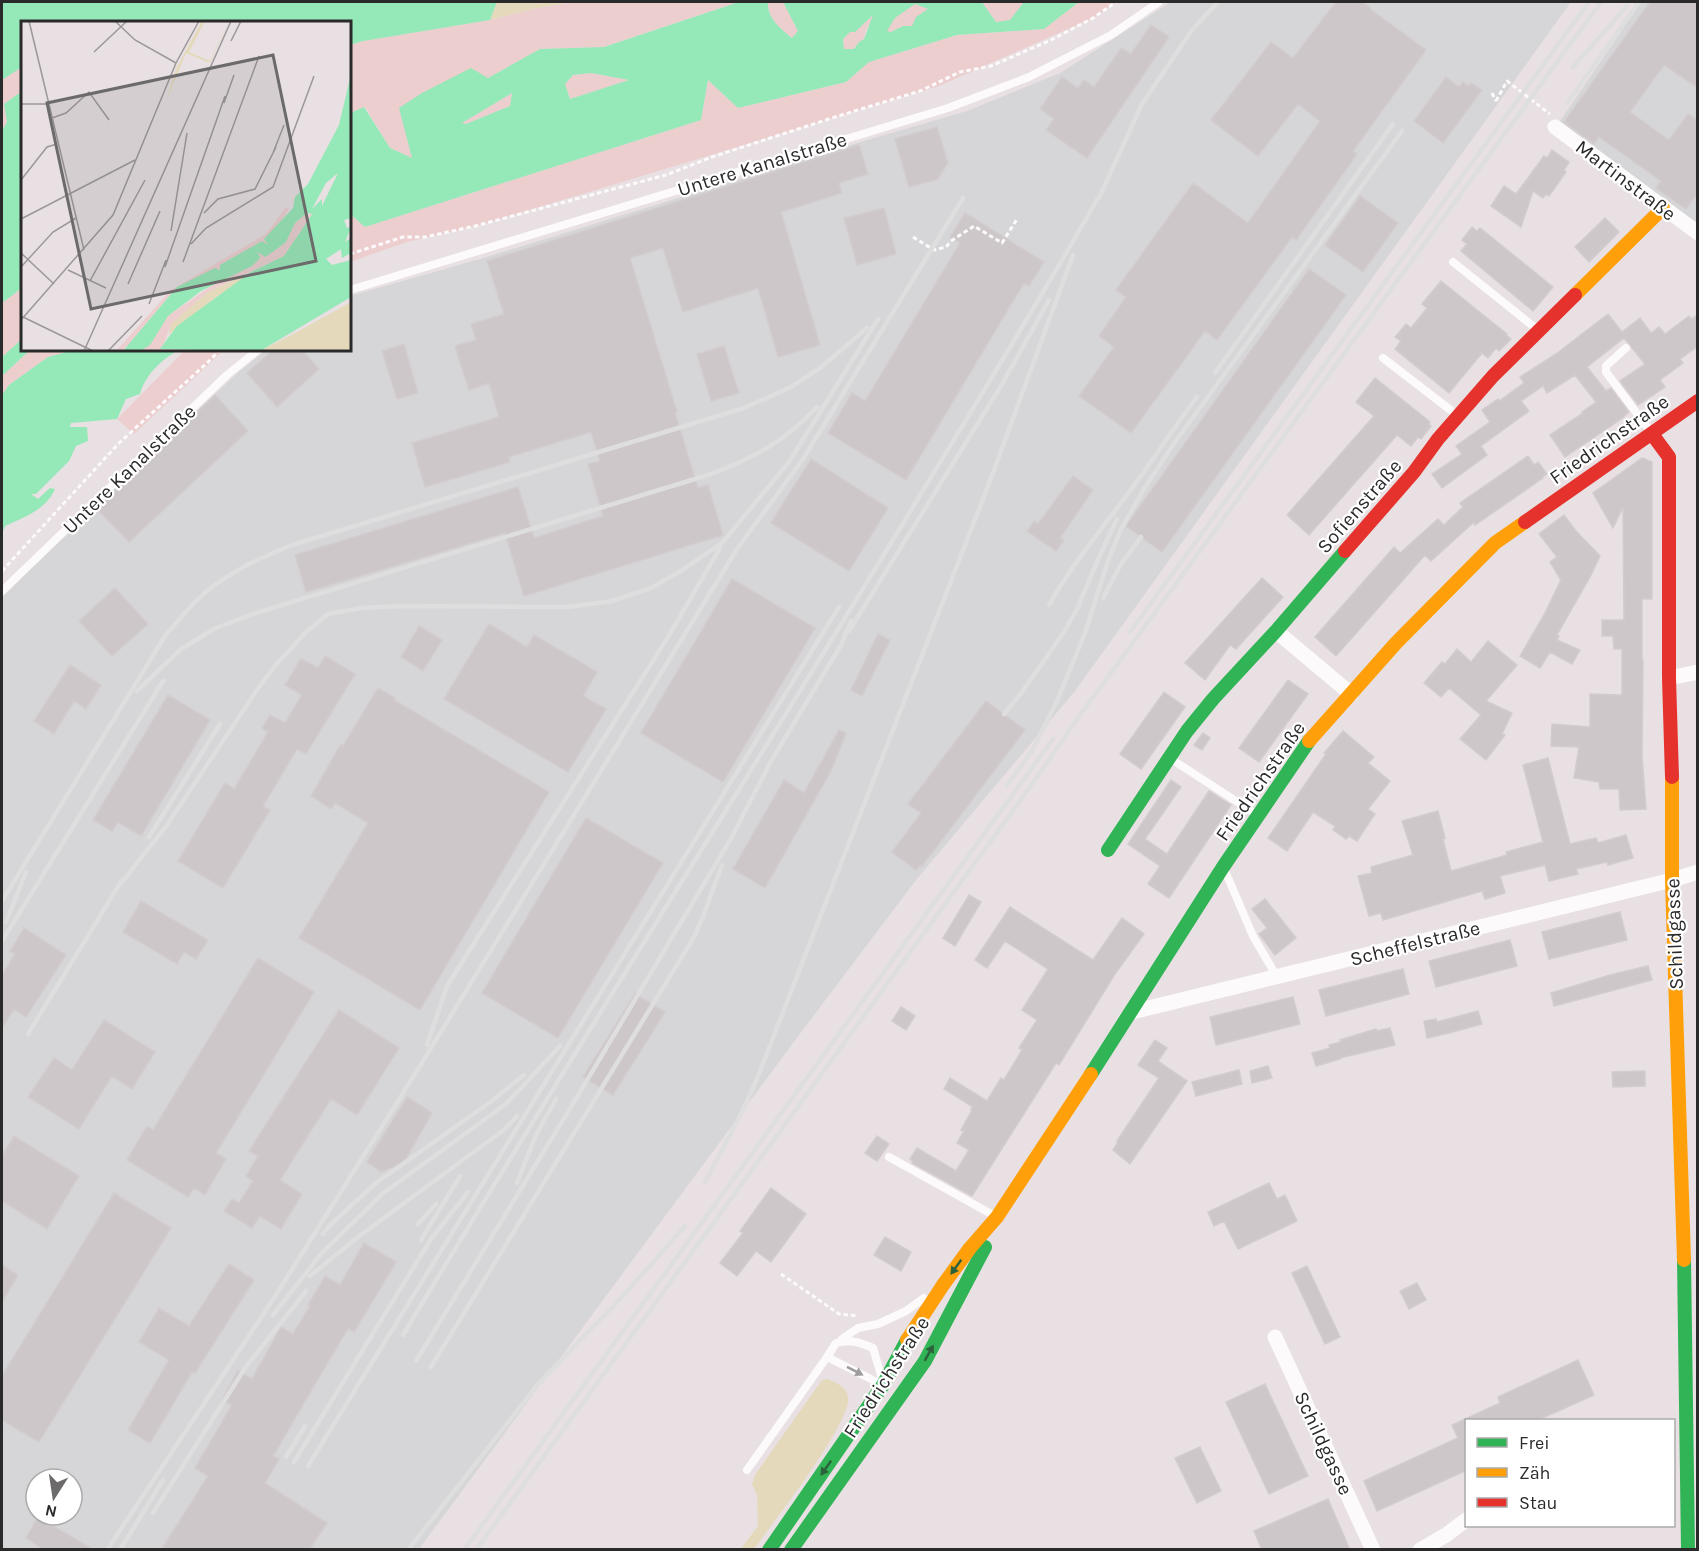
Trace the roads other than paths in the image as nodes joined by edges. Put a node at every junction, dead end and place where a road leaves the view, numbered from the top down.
1 (1159, 2) edge
2 (1553, 121) road end
3 (1663, 208) junction
4 (1698, 233) edge
5 (1453, 262) dead end
6 (351, 290) edge
7 (1539, 331) junction
8 (1626, 348) dead end
9 (257, 351) edge
10 (1383, 358) dead end
11 (1694, 406) edge
12 (1458, 416) junction
13 (1652, 434) junction
14 (2, 591) edge
15 (1276, 631) junction
16 (1698, 672) edge
17 (1669, 678) junction
18 (1351, 694) junction
19 (1169, 758) junction
20 (1258, 815) junction
21 (1108, 850) dead end
22 (1223, 867) junction
23 (1698, 872) edge
24 (1672, 880) junction
25 (1276, 977) junction
26 (1131, 1012) junction
27 (889, 1157) dead end
28 (997, 1217) junction
29 (1691, 1239) edge
30 (943, 1286) junction
31 (1275, 1337) dead end
32 (836, 1343) junction
33 (827, 1357) junction
34 (910, 1382) junction
35 (884, 1385) junction
36 (885, 1419) junction
37 (1680, 1439) edge
38 (747, 1470) dead end
39 (1465, 1521) edge
40 (1691, 1548) edge
41 (769, 1550) edge
42 (791, 1550) edge
43 (1373, 1550) edge
44 (1420, 1550) edge

1 - 6 lane, Untere Kanalstraße
2 - 3 street, Martinstraße
3 - 4 street, Martinstraße
3 - 7 street, Sofienstraße
5 - 7 lane
7 - 12 street, Sofienstraße
8 - 13 lane
9 - 14 lane, Untere Kanalstraße
10 - 12 lane
11 - 13 street, Friedrichstraße
12 - 15 street, Sofienstraße
13 - 17 street, Schildgasse
13 - 18 street, Friedrichstraße
15 - 18 street
15 - 19 street, Sofienstraße
16 - 17 street
17 - 24 street, Schildgasse
18 - 20 street, Friedrichstraße
19 - 20 lane
19 - 21 street, Sofienstraße
20 - 22 street, Friedrichstraße
22 - 25 lane
22 - 26 street, Friedrichstraße
23 - 24 street, Scheffelstraße
24 - 25 street, Scheffelstraße
24 - 29 street, Schildgasse
25 - 26 street, Scheffelstraße
26 - 28 street, Friedrichstraße
27 - 28 lane
28 -> 30 street, Friedrichstraße
34 -> 28 street, Friedrichstraße
29 - 37 street, Schildgasse
30 - 32 lane
30 - 35 street, Friedrichstraße
31 - 43 street, Schildgasse
32 - 33 lane
32 - 35 lane
33 -> 35 lane
33 - 38 lane
34 - 35 street
34 - 36 street, Friedrichstraße
35 - 36 street
35 -> 41 street, Friedrichstraße
36 - 42 street, Friedrichstraße
37 - 40 street, Schildgasse
39 - 44 street

